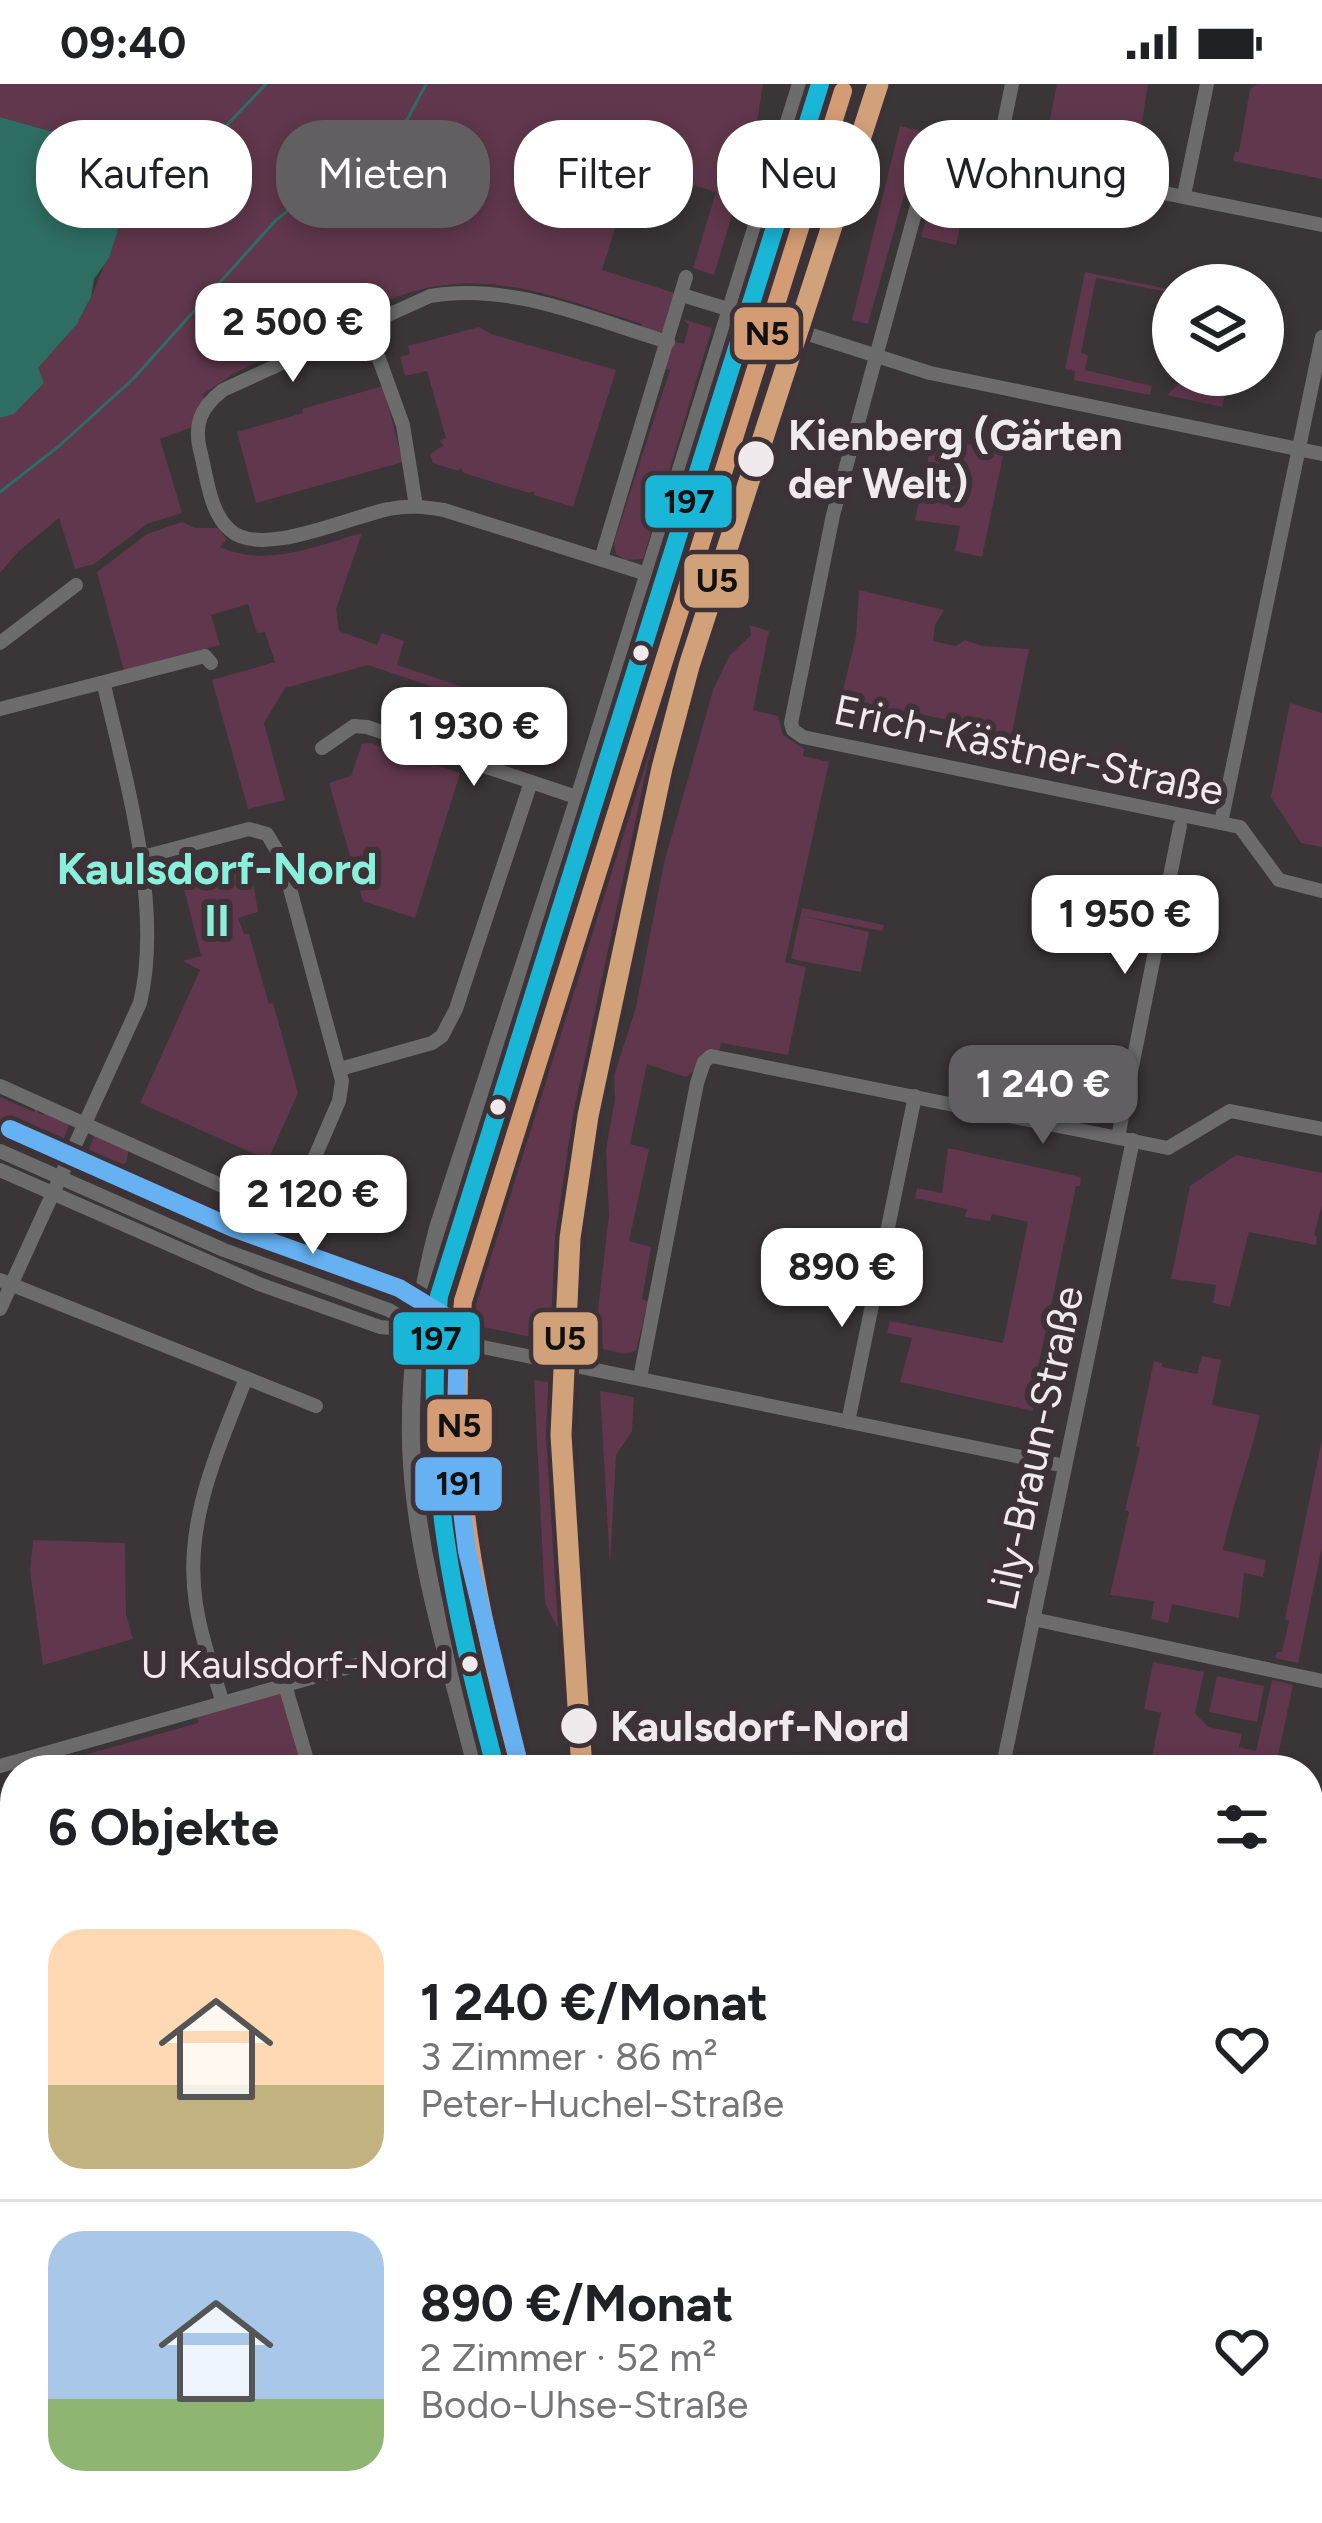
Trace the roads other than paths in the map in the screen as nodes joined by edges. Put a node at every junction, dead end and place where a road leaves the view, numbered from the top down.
1 (801, 84) edge
2 (820, 84) edge
3 (1012, 84) edge
4 (1207, 84) edge
5 (1005, 120) edge
6 (1169, 192) edge
7 (1184, 195) junction
8 (1322, 225) edge
9 (911, 228) edge
10 (686, 277) dead end
11 (682, 295) junction
12 (740, 312) junction
13 (366, 323) junction
14 (1322, 337) edge
15 (668, 342) junction
16 (876, 355) junction
17 (1298, 449) junction
18 (1322, 454) edge
19 (416, 506) junction
20 (601, 559) junction
21 (647, 574) junction
22 (76, 585) dead end
23 (0, 644) edge
24 (211, 663) dead end
25 (104, 685) junction
26 (0, 709) edge
27 (322, 748) dead end
28 (531, 782) junction
29 (587, 800) junction
30 (1221, 823) junction
31 (1180, 826) dead end
32 (139, 858) junction
33 (1322, 891) edge
34 (340, 1069) junction
35 (0, 1086) edge
36 (915, 1096) junction
37 (85, 1124) junction
38 (1322, 1130) edge
39 (1126, 1139) junction
40 (0, 1151) edge
41 (0, 1170) edge
42 (61, 1178) junction
43 (54, 1194) junction
44 (5, 1282) edge
45 (0, 1309) edge
46 (426, 1334) junction
47 (246, 1378) junction
48 (640, 1378) junction
49 (316, 1406) dead end
50 (848, 1422) junction
51 (1065, 1466) junction
52 (416, 1493) junction
53 (443, 1555) junction
54 (1033, 1618) junction
55 (374, 1660) dead end
56 (1322, 1681) edge
57 (285, 1685) junction
58 (223, 1703) junction
59 (39, 1755) edge
60 (306, 1755) edge
61 (473, 1755) edge
62 (492, 1755) edge
63 (1005, 1755) edge

1 - 12 main road
2 - 12 main road
3 - 5 street
4 - 7 street
6 - 7 street
7 - 8 street
9 - 16 street
10 - 11 street
11 - 12 street
11 - 15 street
12 - 16 street
12 - 21 main road
12 - 29 main road
13 - 15 street
13 - 19 street
13 - 19 street
14 - 17 street
15 - 20 street
16 - 17 street
16 - 30 street, Erich-Kästner-Straße
17 - 18 street
17 - 30 street
19 - 20 street
20 - 21 street
21 - 29 main road
22 - 23 street
24 - 25 street
25 - 26 street
25 - 32 street
27 - 28 street
28 - 29 street
28 - 34 street
29 - 46 main road
30 - 33 street, Erich-Kästner-Straße
31 - 39 street, Erich-Kästner-Straße
32 - 34 street
32 - 37 street
34 - 37 street
35 - 37 street
36 - 39 street
36 - 48 street
36 - 50 street
37 - 42 street
38 - 39 street
39 - 51 street, Lily-Braun-Straße
40 - 42 street
41 - 43 street
42 - 43 street
42 - 46 street
43 - 44 street
43 - 46 street
44 - 45 street
44 - 47 street
46 - 48 street
46 - 52 main road
46 - 53 main road
47 - 49 street
47 - 58 street
48 - 50 street
50 - 51 street
51 - 54 street, Lily-Braun-Straße
52 - 53 main road
52 - 61 main road
53 - 62 main road
54 - 56 street
54 - 63 street, Lily-Braun-Straße
55 - 57 street
57 - 58 street
57 - 60 street
58 - 59 street

